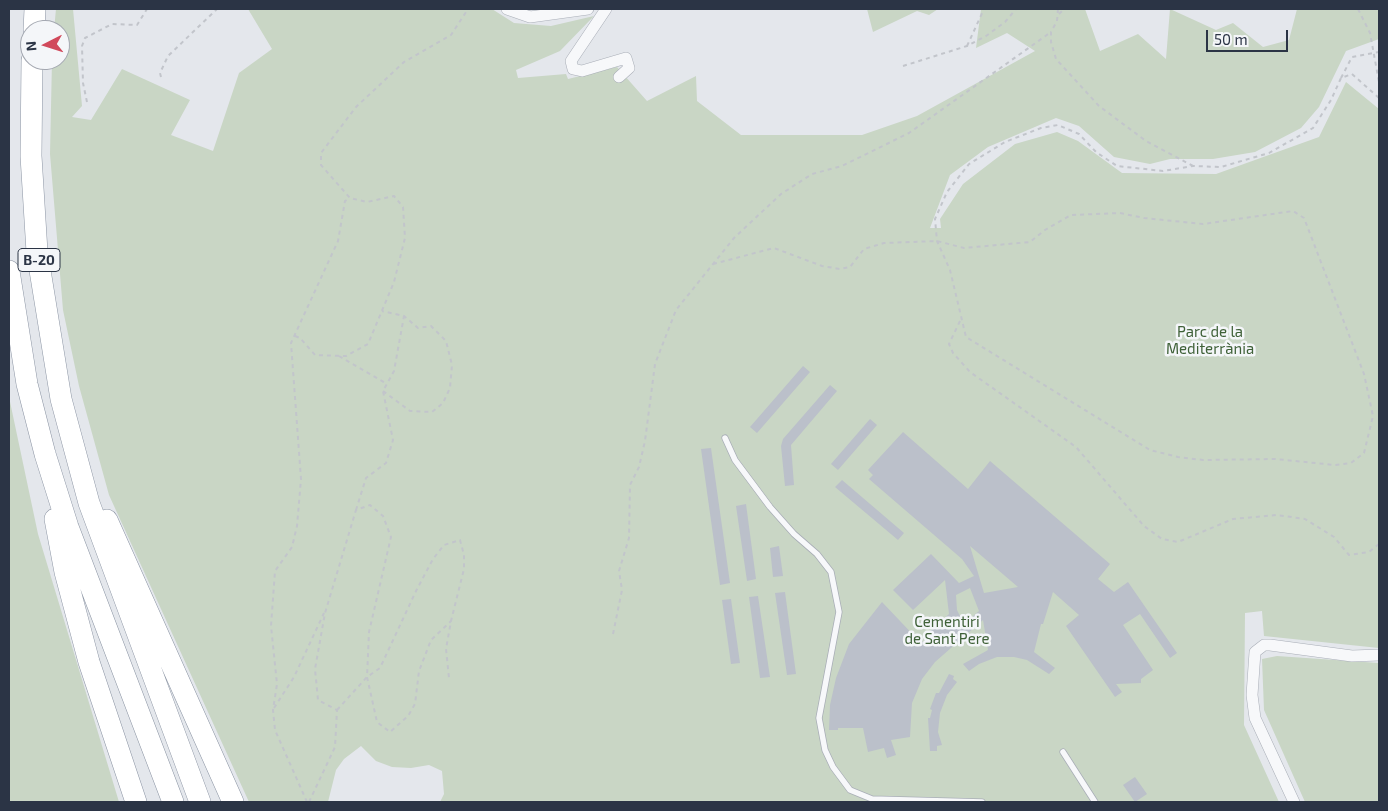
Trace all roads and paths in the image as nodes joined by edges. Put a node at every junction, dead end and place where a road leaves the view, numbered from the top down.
1 (147, 9) edge
2 (217, 9) edge
3 (468, 9) edge
4 (588, 9) edge
5 (606, 9) edge
6 (984, 9) edge
7 (1016, 9) edge
8 (1058, 9) edge
9 (1064, 9) edge
10 (1358, 9) edge
11 (513, 10) edge
12 (1058, 14) junction
13 (1051, 32) junction
14 (967, 46) junction
15 (1374, 52) junction
16 (1379, 52) edge
17 (903, 66) dead end
18 (32, 70) edge
19 (161, 77) dead end
20 (619, 77) dead end
21 (1341, 78) junction
22 (1379, 82) edge
23 (1379, 98) edge
24 (87, 102) dead end
25 (1193, 166) junction
26 (350, 198) junction
27 (937, 241) junction
28 (713, 264) junction
29 (9, 272) edge
30 (382, 311) junction
31 (404, 316) junction
32 (960, 322) junction
33 (295, 336) junction
34 (339, 356) junction
35 (387, 384) junction
36 (383, 392) junction
37 (725, 438) dead end
38 (45, 454) junction
39 (76, 457) junction
40 (356, 510) junction
41 (1379, 544) edge
42 (326, 609) junction
43 (451, 621) junction
44 (613, 634) dead end
45 (1379, 656) edge
46 (366, 677) junction
47 (449, 678) dead end
48 (273, 710) junction
49 (337, 710) junction
50 (1062, 752) dead end
51 (136, 802) edge
52 (173, 802) edge
53 (200, 802) edge
54 (234, 802) edge
55 (308, 802) edge
56 (982, 802) edge
57 (1095, 802) edge
58 (1294, 802) edge

1 - 24 path
2 - 19 path
3 - 26 path
4 - 11 street
5 - 20 street
6 - 14 path
7 - 14 path
8 - 12 path
9 - 12 path
10 - 15 path
12 - 13 path
13 - 25 path
13 - 28 path
14 - 17 path
15 - 16 path
15 - 21 path
15 - 22 path
18 - 39 highway, B-20
21 - 23 path
21 - 25 path
25 - 27 path
26 - 30 path
26 - 33 path
27 - 28 path
27 - 32 path
27 - 32 path
28 - 44 path
29 - 38 highway, B-20
30 - 31 path
30 - 34 path
31 - 35 path
31 - 36 path
32 - 41 path
33 - 34 path
33 - 48 path
34 - 35 path
35 - 36 path
36 - 40 path
37 - 56 lane
38 - 51 highway
38 - 52 highway, B-20
39 - 53 highway, B-20
39 - 54 highway
40 - 42 path
40 - 46 path
42 - 48 path
42 - 49 path
43 - 46 path
43 - 46 path
43 - 47 path
45 - 58 street
46 - 49 path
48 - 55 path
49 - 55 path
50 - 57 lane

